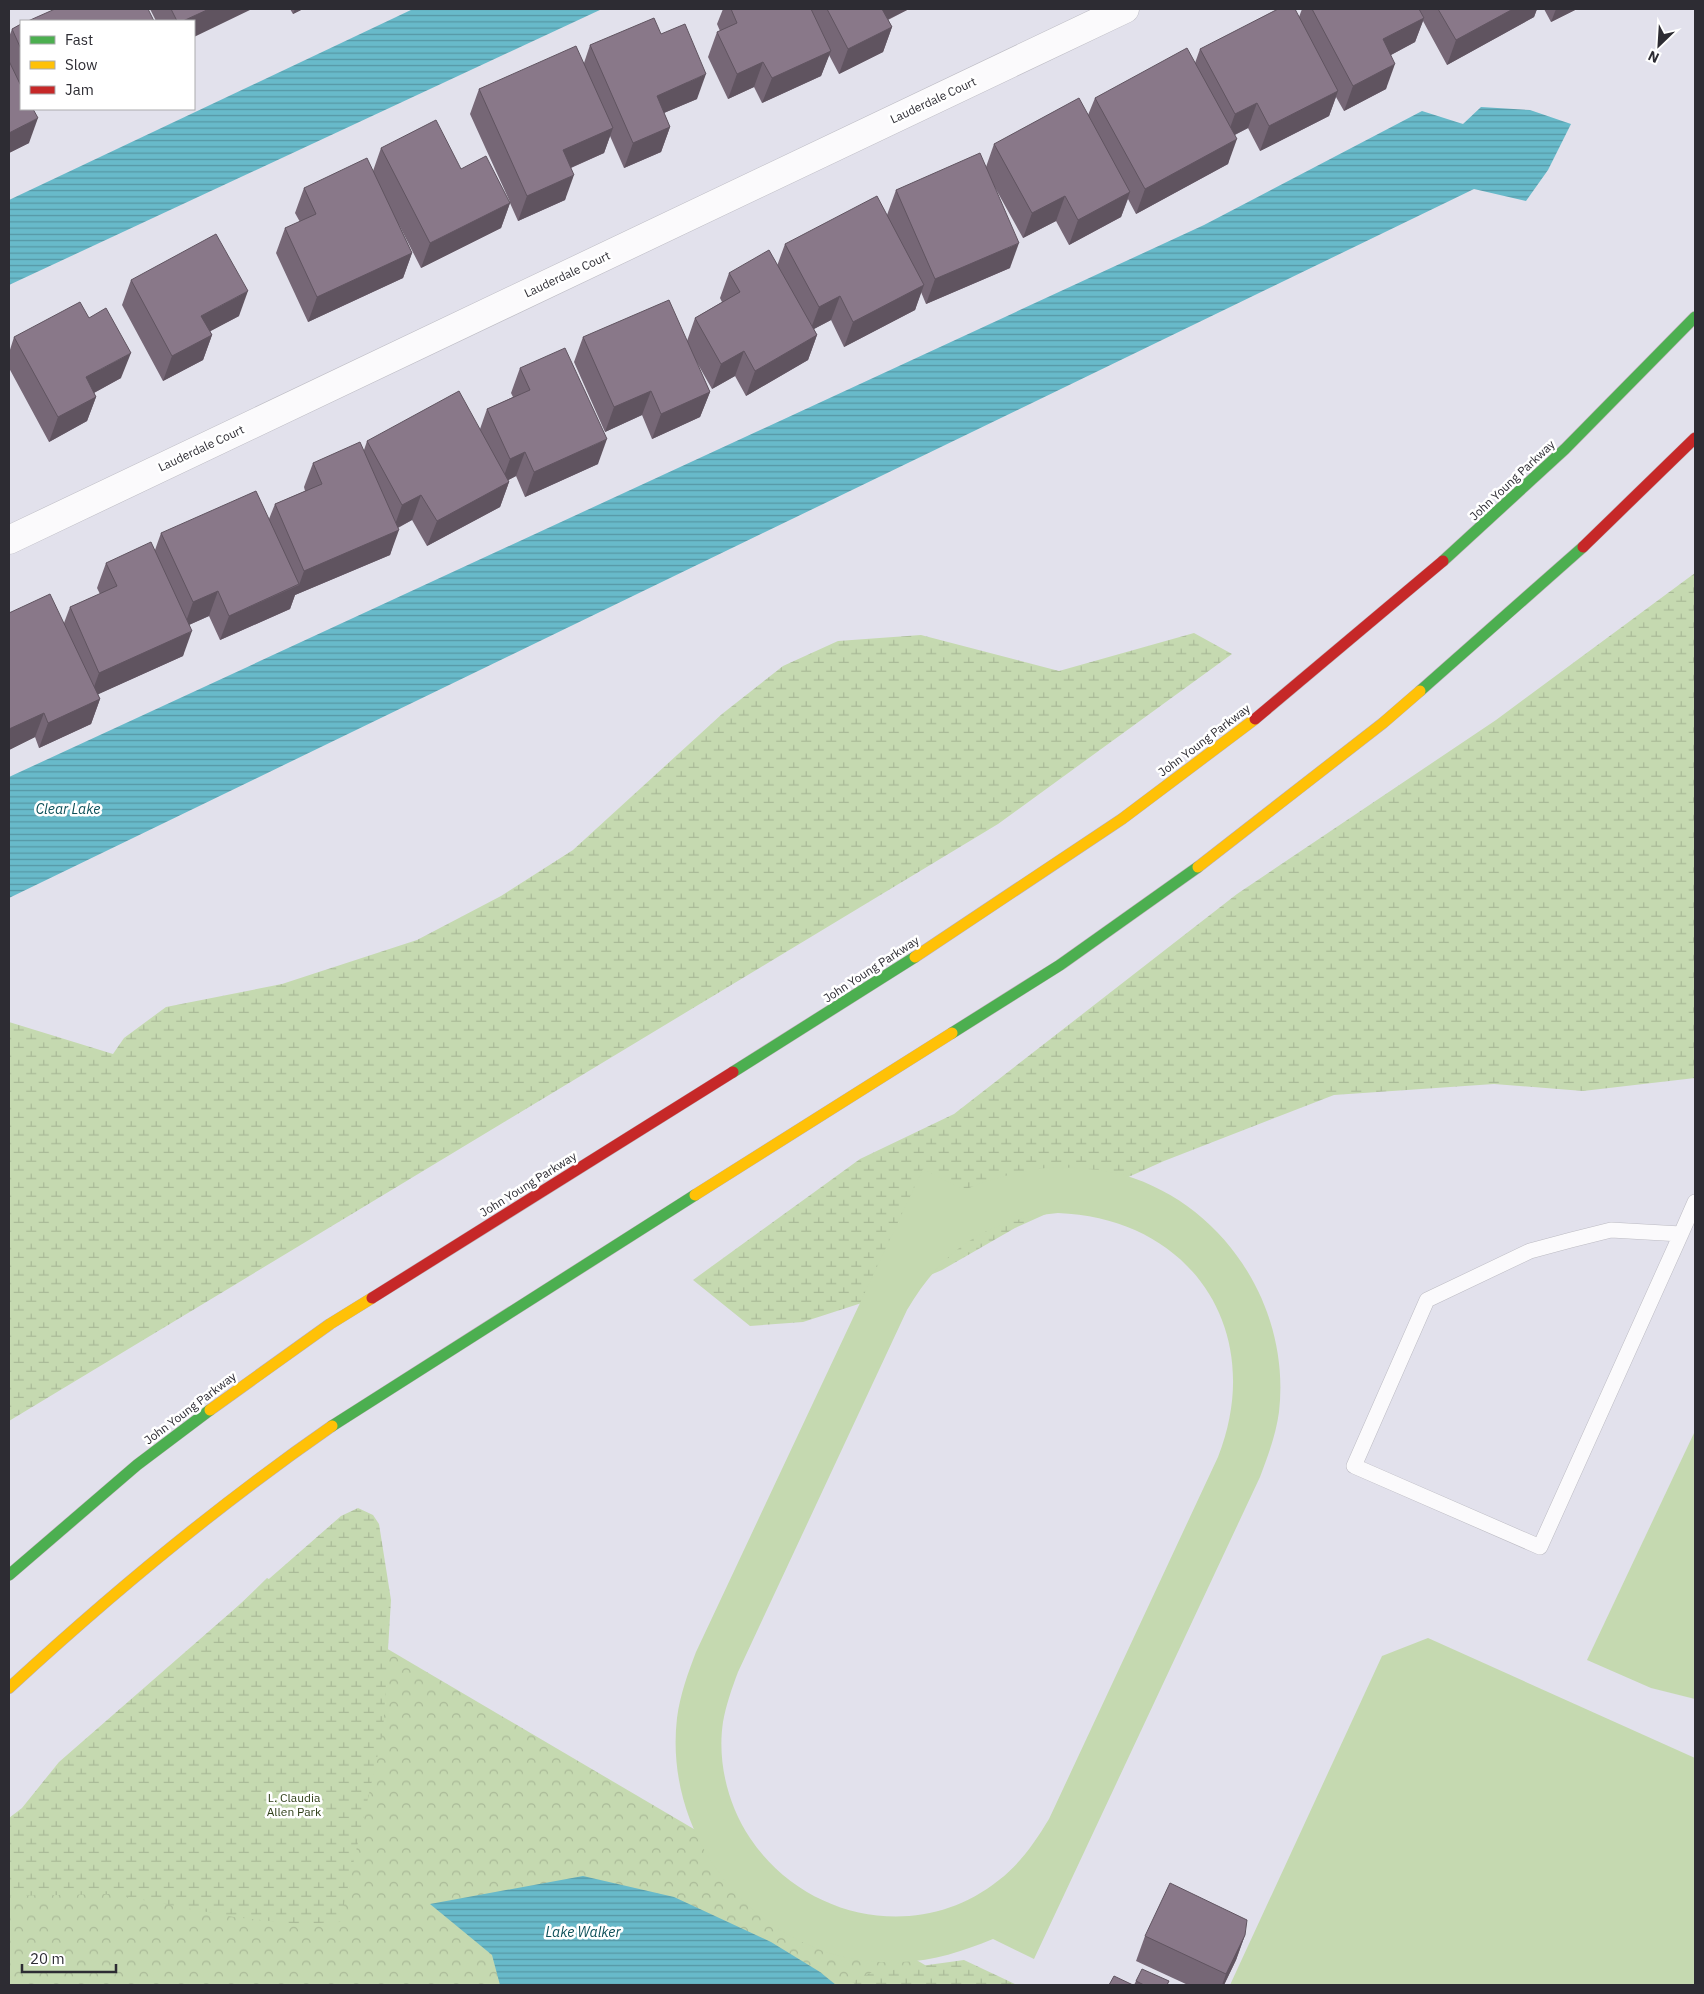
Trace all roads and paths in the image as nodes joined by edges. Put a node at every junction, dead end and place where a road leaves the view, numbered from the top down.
1 (1125, 9) edge
2 (1695, 317) edge
3 (1695, 438) edge
4 (9, 540) edge
5 (1695, 1202) edge
6 (1681, 1234) junction
7 (9, 1575) edge
8 (9, 1688) edge

1 - 4 street, Lauderdale Court
2 - 7 main road, John Young Parkway
3 - 8 main road
5 - 6 lane
6 - 6 lane

